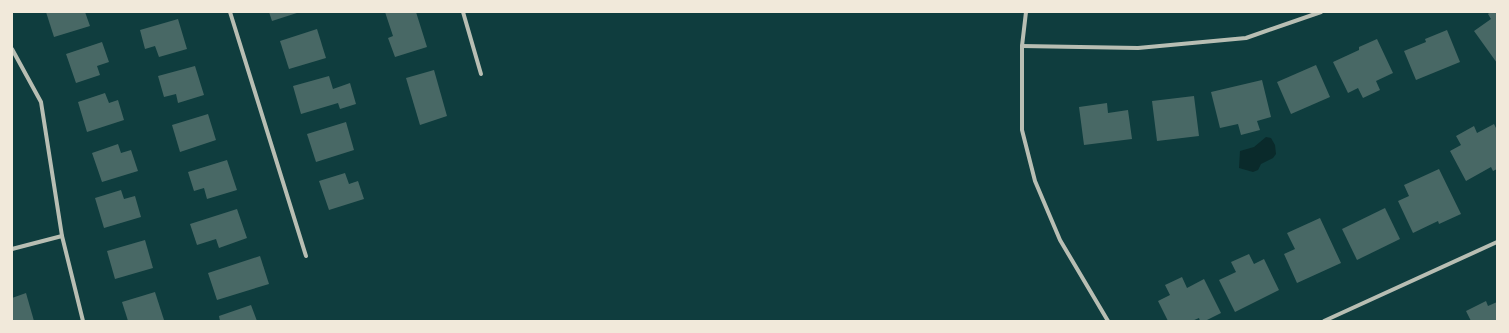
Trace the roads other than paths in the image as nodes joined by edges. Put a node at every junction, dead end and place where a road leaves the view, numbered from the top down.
1 (230, 12) edge
2 (463, 12) edge
3 (1026, 12) edge
4 (1322, 12) edge
5 (1022, 46) junction
6 (12, 49) edge
7 (481, 74) dead end
8 (62, 236) junction
9 (1497, 242) edge
10 (12, 249) edge
11 (306, 256) dead end
12 (83, 321) edge
13 (1108, 321) edge
14 (1324, 321) edge

1 - 11 street
2 - 7 street
3 - 5 street
4 - 5 street
5 - 13 street
6 - 8 street
8 - 10 street
8 - 12 street
9 - 14 street

